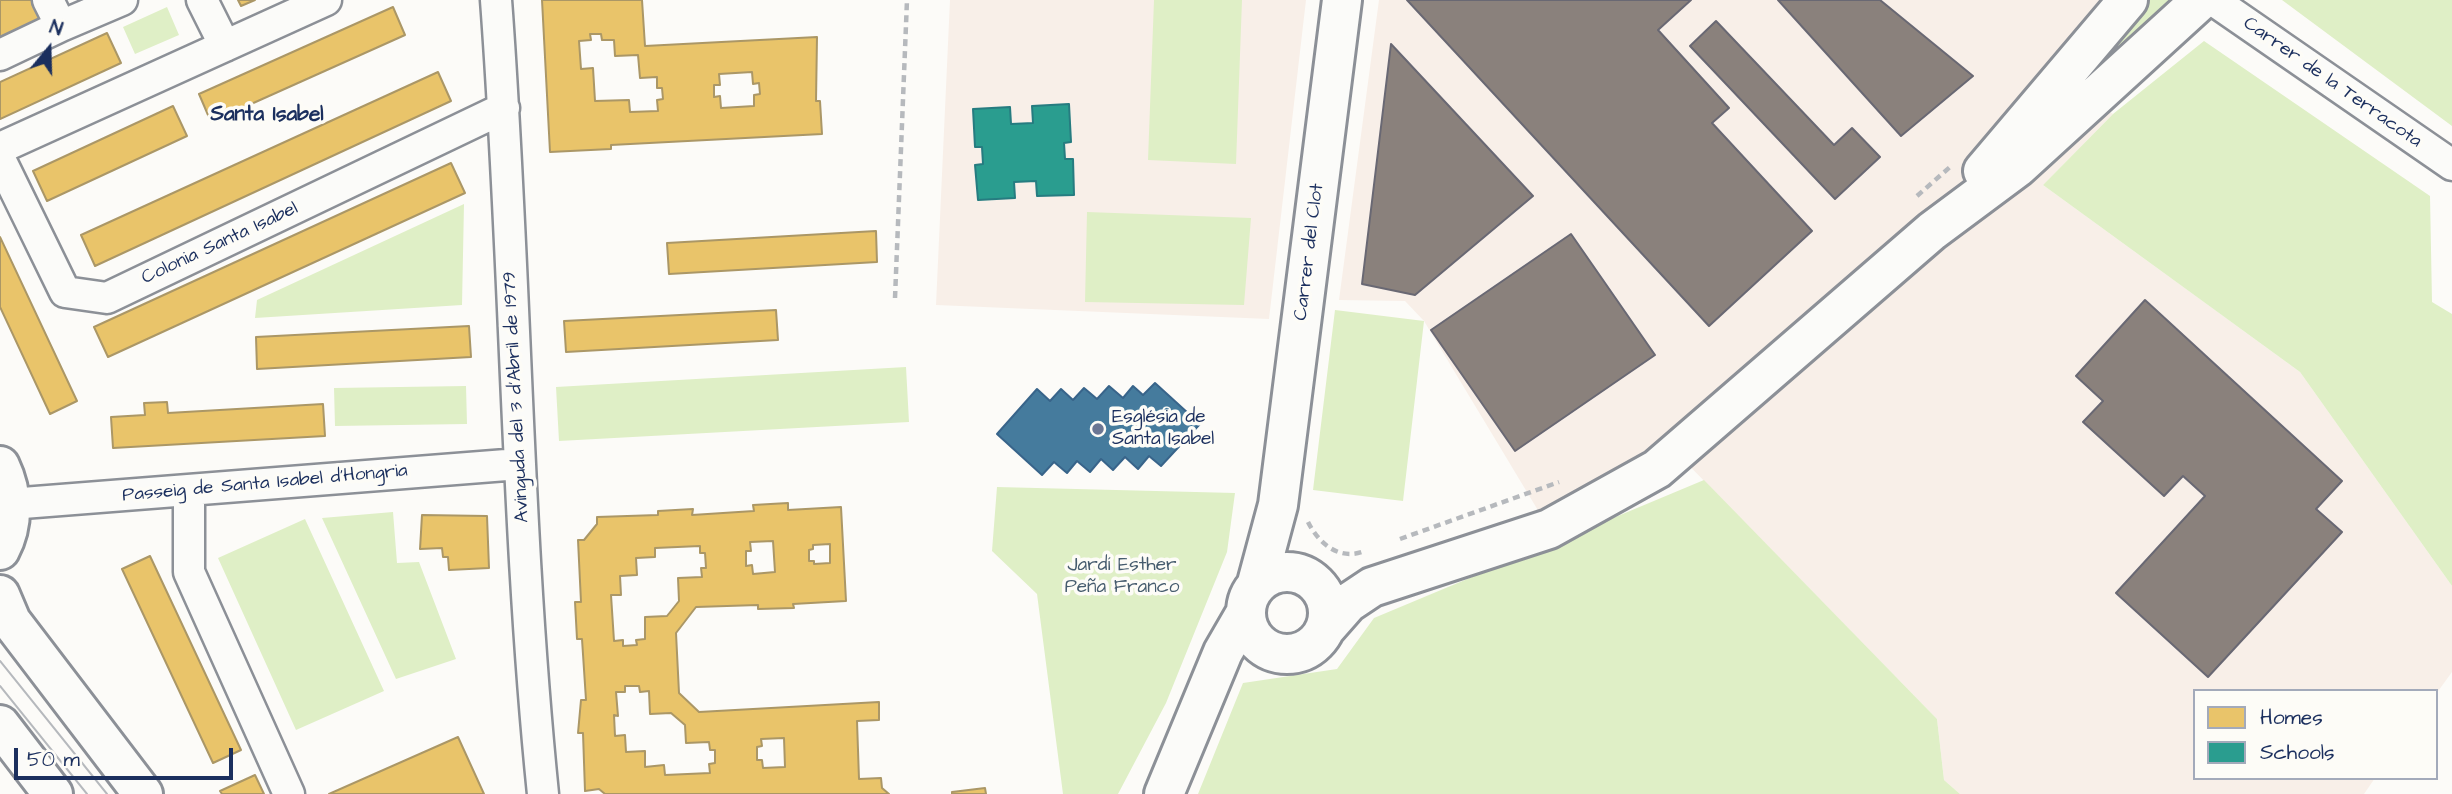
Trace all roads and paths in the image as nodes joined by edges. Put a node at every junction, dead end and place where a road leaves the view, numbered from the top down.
1 (122, 0) edge
2 (202, 0) edge
3 (326, 0) edge
4 (496, 0) edge
5 (907, 0) edge
6 (1342, 0) edge
7 (2128, 0) edge
8 (2201, 0) edge
9 (2213, 0) edge
10 (55, 13) edge
11 (225, 46) junction
12 (0, 55) edge
13 (504, 108) junction
14 (0, 148) edge
15 (0, 159) edge
16 (2452, 165) edge
17 (1951, 166) dead end
18 (1921, 217) junction
19 (895, 298) dead end
20 (519, 464) junction
21 (0, 466) edge
22 (1563, 480) dead end
23 (188, 490) junction
24 (10, 504) junction
25 (1278, 505) junction
26 (1391, 542) dead end
27 (0, 550) edge
28 (1370, 568) junction
29 (1311, 579) junction
30 (0, 595) edge
31 (1251, 599) junction
32 (1326, 628) junction
33 (1275, 653) junction
34 (1206, 691) junction
35 (0, 725) edge
36 (53, 794) edge
37 (143, 794) edge
38 (289, 794) edge
39 (543, 794) edge
40 (1164, 794) edge

1 - 10 street
2 - 11 street
3 - 11 street
4 - 13 street, Avinguda del 3 d'Abril de 1979
5 - 19 path
6 - 25 street, Carrer del Clot
7 - 18 street
8 - 18 street
9 - 16 street, Carrer de la Terracota
10 - 12 street
11 - 14 street
13 - 15 street, Colonia Santa Isabel
13 - 20 street, Avinguda del 3 d'Abril de 1979
17 - 18 path
18 - 28 street
20 - 23 street, Passeig de Santa Isabel d'Hongria
20 - 39 street, Avinguda del 3 d'Abril de 1979
21 - 24 street
22 - 26 path
23 - 24 street, Passeig de Santa Isabel d'Hongria
23 - 38 street
24 - 27 street
25 - 28 path
25 - 29 street, Carrer del Clot
25 - 31 street, Carrer del Clot
28 - 29 street
28 - 32 street
29 - 31 street
29 - 32 street
30 - 37 street
31 - 33 street
31 - 34 street, Carrer del Clot
32 - 33 street
33 - 34 street
34 - 40 street, Carrer del Clot
35 - 36 street

